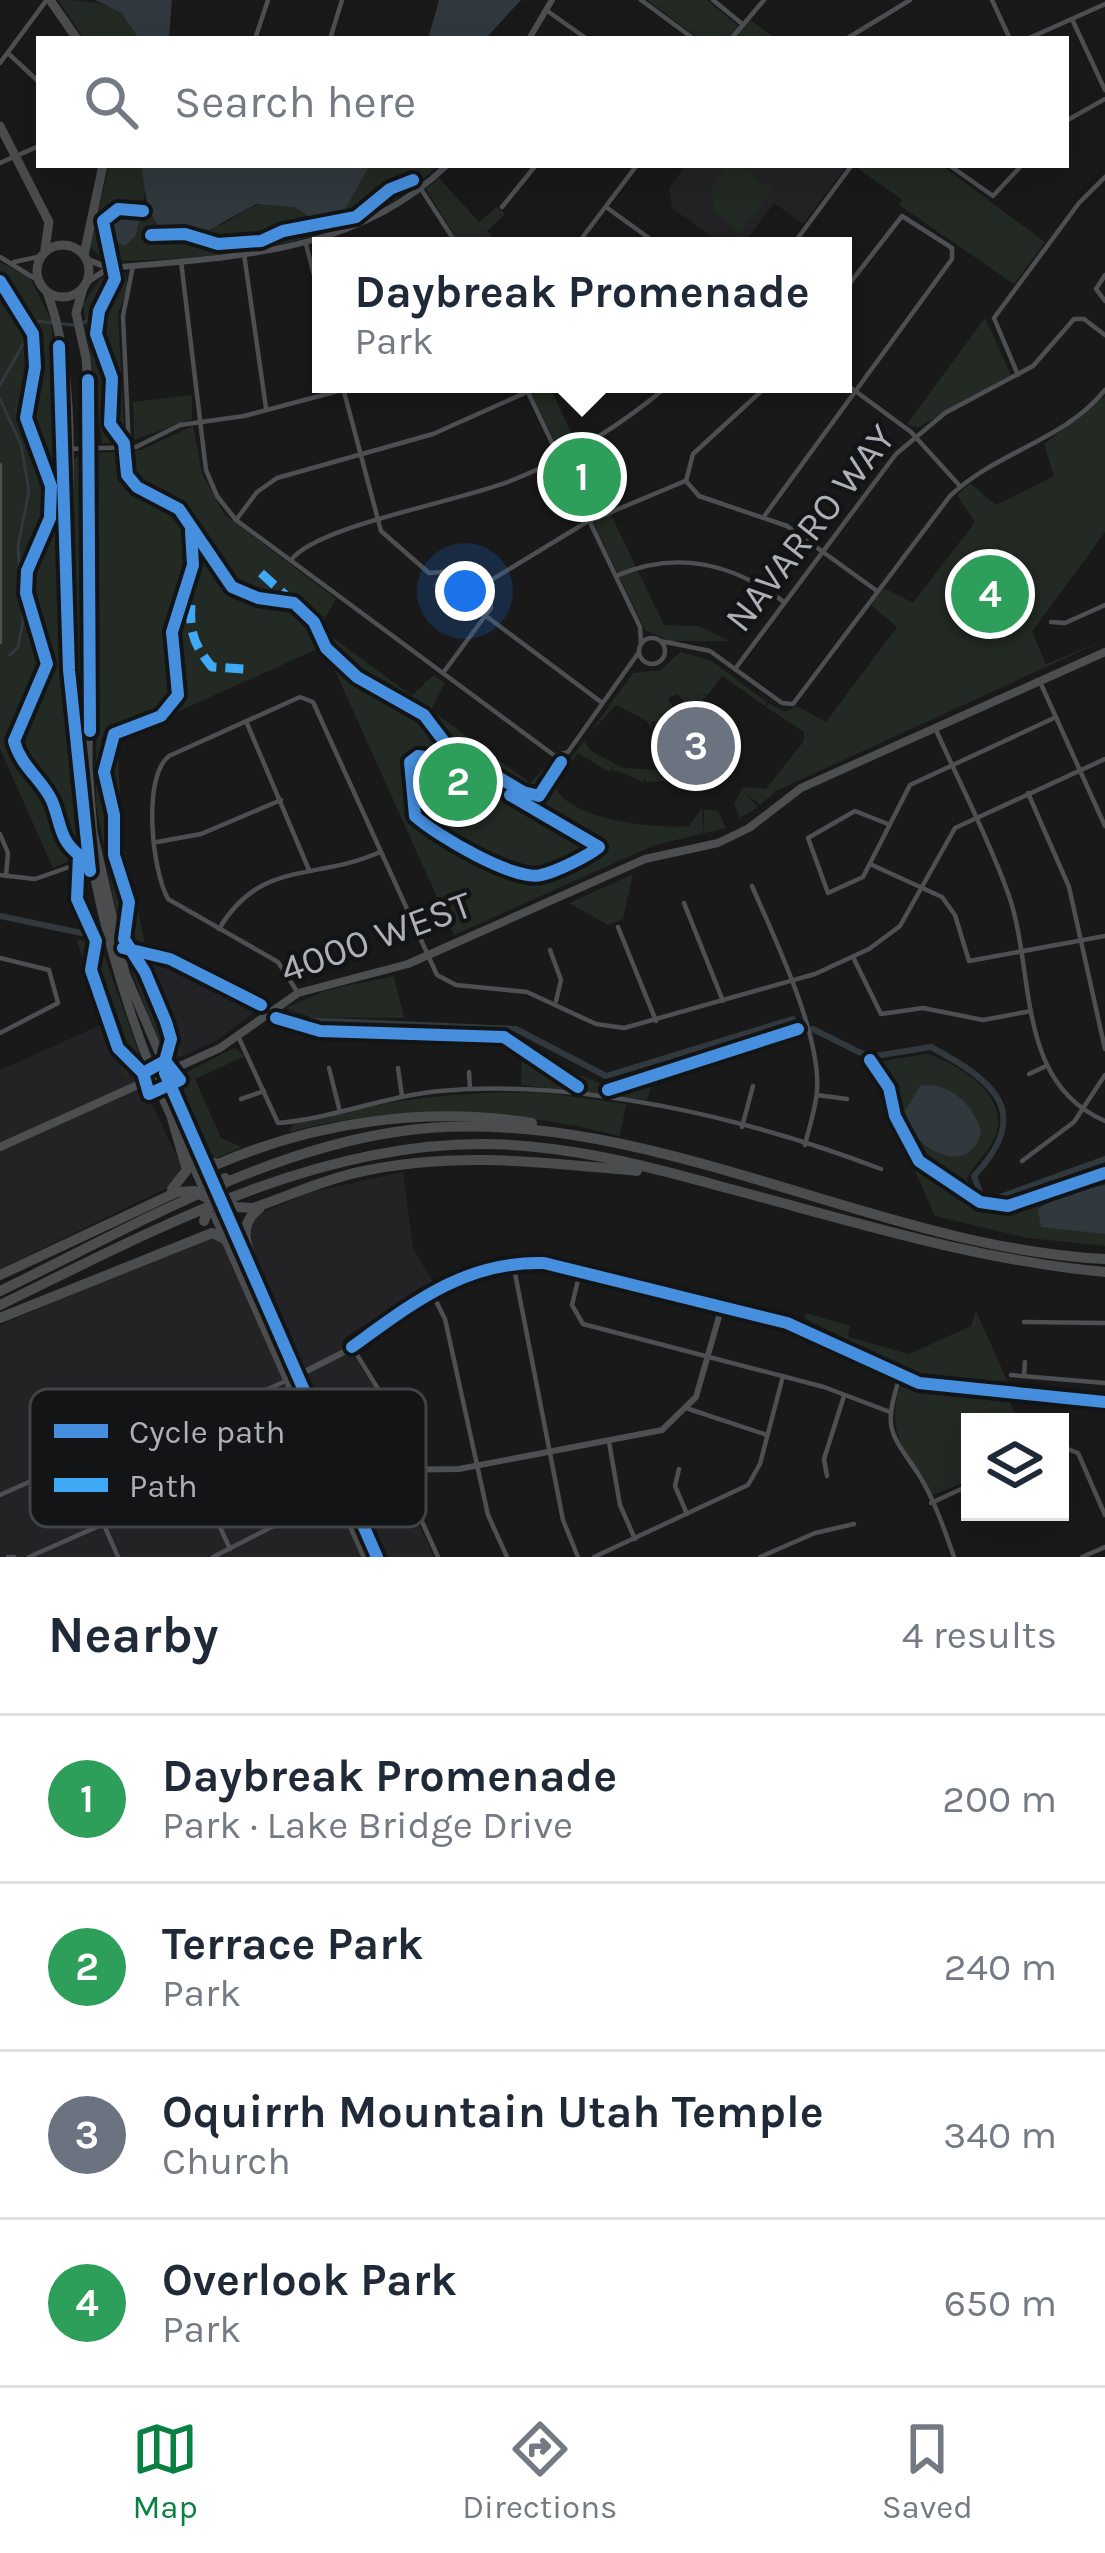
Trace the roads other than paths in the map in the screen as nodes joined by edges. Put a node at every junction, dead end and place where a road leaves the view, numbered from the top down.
1 (49, 0) edge
2 (268, 0) edge
3 (342, 0) edge
4 (551, 0) edge
5 (641, 0) edge
6 (712, 0) edge
7 (764, 0) edge
8 (910, 0) edge
9 (992, 0) edge
10 (1105, 4) edge
11 (546, 10) junction
12 (1072, 19) junction
13 (742, 24) junction
14 (75, 36) edge
15 (256, 36) edge
16 (331, 36) edge
17 (532, 36) edge
18 (583, 36) edge
19 (690, 36) edge
20 (733, 36) edge
21 (851, 36) edge
22 (1009, 36) edge
23 (1034, 36) edge
24 (10, 55) junction
25 (0, 63) edge
26 (36, 79) edge
27 (1105, 90) edge
28 (1105, 99) edge
29 (1069, 119) edge
30 (0, 126) edge
31 (36, 147) edge
32 (16, 156) junction
33 (0, 163) edge
34 (102, 168) edge
35 (444, 168) edge
36 (534, 168) edge
37 (636, 168) edge
38 (850, 168) edge
39 (953, 168) edge
40 (1019, 168) edge
41 (1105, 177) edge
42 (421, 189) junction
43 (502, 207) dead end
44 (607, 207) junction
45 (325, 237) edge
46 (452, 237) edge
47 (583, 237) edge
48 (648, 237) edge
49 (799, 237) edge
50 (312, 242) edge
51 (306, 244) junction
52 (244, 254) junction
53 (43, 255) junction
54 (0, 257) edge
55 (85, 257) junction
56 (181, 261) junction
57 (14, 262) junction
58 (129, 266) junction
59 (109, 268) junction
60 (312, 268) edge
61 (1105, 275) edge
62 (39, 281) junction
63 (852, 281) edge
64 (85, 285) junction
65 (47, 292) junction
66 (1105, 302) edge
67 (1105, 334) edge
68 (1018, 375) junction
69 (852, 389) edge
70 (1105, 390) edge
71 (855, 391) junction
72 (322, 393) edge
73 (344, 393) edge
74 (529, 393) joint
75 (657, 393) edge
76 (759, 393) edge
77 (267, 410) junction
78 (199, 422) junction
79 (915, 436) junction
80 (129, 448) junction
81 (66, 449) junction
82 (91, 449) junction
83 (360, 457) junction
84 (560, 458) junction
85 (0, 465) edge
86 (686, 481) junction
87 (960, 487) junction
88 (765, 515) junction
89 (236, 520) junction
90 (590, 521) junction
91 (377, 522) junction
92 (822, 550) junction
93 (291, 560) junction
94 (616, 576) junction
95 (488, 582) junction
96 (877, 591) junction
97 (784, 602) junction
98 (1105, 605) edge
99 (486, 616) junction
100 (1051, 622) dead end
101 (642, 631) junction
102 (651, 638) junction
103 (661, 641) junction
104 (0, 643) edge
105 (641, 643) junction
106 (676, 645) junction
107 (639, 652) junction
108 (1105, 652) edge
109 (665, 653) junction
110 (646, 663) junction
111 (632, 665) junction
112 (735, 669) junction
113 (443, 673) junction
114 (1040, 681) junction
115 (603, 704) junction
116 (1056, 717) junction
117 (246, 721) junction
118 (935, 728) junction
119 (1105, 759) edge
120 (951, 764) junction
121 (1080, 770) junction
122 (1028, 793) junction
123 (281, 800) junction
124 (975, 817) junction
125 (888, 824) junction
126 (1104, 824) edge
127 (0, 835) edge
128 (157, 842) junction
129 (380, 853) junction
130 (93, 859) junction
131 (870, 864) junction
132 (309, 871) junction
133 (3, 876) edge
134 (752, 886) dead end
135 (925, 887) junction
136 (683, 903) dead end
137 (618, 927) dead end
138 (218, 930) junction
139 (1105, 936) edge
140 (1079, 940) junction
141 (550, 950) dead end
142 (1021, 952) junction
143 (426, 956) junction
144 (854, 957) junction
145 (0, 958) edge
146 (791, 981) junction
147 (298, 993) junction
148 (723, 1001) junction
149 (555, 1004) junction
150 (1032, 1011) junction
151 (656, 1021) junction
152 (0, 1033) edge
153 (238, 1036) junction
154 (1105, 1049) edge
155 (1046, 1066) junction
156 (329, 1068) dead end
157 (398, 1068) dead end
158 (470, 1072) dead end
159 (1029, 1074) dead end
160 (160, 1075) junction
161 (1105, 1076) edge
162 (753, 1086) dead end
163 (470, 1089) junction
164 (264, 1091) junction
165 (817, 1095) junction
166 (402, 1096) junction
167 (684, 1098) dead end
168 (241, 1099) dead end
169 (847, 1099) dead end
170 (339, 1108) junction
171 (1083, 1110) junction
172 (681, 1112) junction
173 (172, 1118) junction
174 (1105, 1121) edge
175 (742, 1128) junction
176 (551, 1130) junction
177 (805, 1144) junction
178 (0, 1147) edge
179 (252, 1152) junction
180 (1022, 1161) dead end
181 (881, 1169) dead end
182 (675, 1174) junction
183 (213, 1195) junction
184 (153, 1203) junction
185 (266, 1204) junction
186 (228, 1233) junction
187 (173, 1245) junction
188 (1105, 1259) edge
189 (513, 1264) junction
190 (581, 1268) junction
191 (1105, 1271) edge
192 (0, 1276) edge
193 (262, 1290) junction
194 (0, 1291) edge
195 (431, 1291) junction
196 (0, 1305) edge
197 (722, 1306) junction
198 (0, 1318) edge
199 (1024, 1322) dead end
200 (1105, 1323) edge
201 (352, 1346) junction
202 (708, 1357) junction
203 (1025, 1362) dead end
204 (783, 1376) junction
205 (1011, 1376) dead end
206 (1024, 1376) junction
207 (293, 1378) junction
208 (900, 1378) junction
209 (1105, 1383) edge
210 (268, 1389) edge
211 (298, 1389) edge
212 (378, 1389) edge
213 (844, 1396) junction
214 (1105, 1402) edge
215 (689, 1409) junction
216 (890, 1412) junction
217 (767, 1435) junction
218 (609, 1442) junction
219 (1069, 1449) edge
220 (550, 1452) junction
221 (479, 1466) junction
222 (426, 1469) edge
223 (679, 1469) dead end
224 (826, 1476) dead end
225 (30, 1482) edge
226 (961, 1489) edge
227 (0, 1495) edge
228 (931, 1503) junction
229 (1105, 1514) edge
230 (688, 1515) junction
231 (854, 1524) dead end
232 (426, 1526) edge
233 (97, 1527) edge
234 (105, 1527) edge
235 (220, 1527) edge
236 (272, 1527) edge
237 (357, 1527) edge
238 (357, 1527) edge
239 (635, 1539) junction
240 (1105, 1547) edge
241 (230, 1549) junction
242 (369, 1555) edge
243 (772, 1555) edge
244 (29, 1557) edge
245 (118, 1557) edge
246 (213, 1557) edge
247 (438, 1557) edge
248 (506, 1557) edge
249 (578, 1557) edge
250 (594, 1557) edge
251 (760, 1557) edge
252 (954, 1557) edge
253 (1082, 1557) edge

1 - 14 main road
1 - 24 street
2 - 15 street
3 - 16 street
4 - 11 street
5 - 19 street
6 - 13 street
7 - 13 street
8 - 21 street
9 - 22 street
10 - 12 street
11 - 17 street
11 - 18 street
12 - 23 street
12 - 27 street
13 - 20 street
24 - 25 street
24 - 26 street
28 - 29 street
30 - 32 main road
31 - 32 street
32 - 33 street
32 - 53 main road
34 - 55 main road
35 - 42 street
36 - 43 street
37 - 44 street
38 - 49 street
39 - 40 street
41 - 68 street
42 - 45 street
42 - 46 street
44 - 47 street
44 - 48 street
50 - 51 street
51 - 52 street
51 - 60 street
52 - 56 street
52 - 77 street
53 - 55 main road
53 - 57 street
53 - 62 main road
54 - 57 street
55 - 59 street
55 - 64 main road
56 - 58 street
56 - 78 street
57 - 62 street
58 - 59 street
58 - 80 street
59 - 64 street
61 - 66 street
62 - 65 main road
63 - 71 street
64 - 65 main road
64 - 82 main road
65 - 81 main road
67 - 68 street, NAVARRO WAY
68 - 79 street, NAVARRO WAY
69 - 71 street
70 - 87 street
71 - 79 street
71 - 88 street
72 - 77 street
73 - 83 street
74 - 83 street
74 - 84 street
75 - 84 street
76 - 86 street
77 - 78 street
78 - 80 street
78 - 89 street
79 - 87 street
79 - 92 street, NAVARRO WAY
80 - 82 street
81 - 82 street
81 - 130 main road
82 - 130 main road
83 - 89 street
83 - 91 street
84 - 90 street
84 - 91 street
85 - 104 street
86 - 88 street
86 - 90 street
87 - 96 street
88 - 92 street
89 - 93 street
90 - 94 street
90 - 95 street
91 - 93 street
91 - 95 street
92 - 96 street
92 - 97 street, NAVARRO WAY
93 - 113 street
94 - 97 street
94 - 101 street
95 - 99 street
96 - 112 street
97 - 112 street, NAVARRO WAY
98 - 100 street
99 - 113 street
99 - 115 street
101 - 102 street
101 - 105 street
102 - 103 street
102 - 105 street
103 - 106 street
103 - 109 street
105 - 107 street
106 - 109 street
106 - 112 street
107 - 110 street
107 - 111 street
108 - 114 main road, 4000 WEST
109 - 110 street
110 - 111 street
111 - 115 street
113 - 115 street
114 - 116 street
114 - 118 main road, 4000 WEST
116 - 120 street
116 - 121 street
117 - 123 street
117 - 128 street
117 - 129 street
118 - 120 street
118 - 143 main road, 4000 WEST
119 - 121 street
120 - 124 street
120 - 125 street
121 - 122 street
121 - 126 street
122 - 124 street
122 - 140 street
123 - 128 street
123 - 132 street
124 - 135 street
124 - 142 street
125 - 131 street
125 - 131 street
127 - 133 street
128 - 138 street
129 - 132 street
129 - 143 street
130 - 133 street
130 - 160 main road
131 - 135 street
132 - 138 street
134 - 146 street
135 - 142 street
135 - 144 street
136 - 148 street
137 - 151 street
138 - 147 street
139 - 140 street
140 - 142 street
140 - 154 street
141 - 149 street
142 - 150 street
143 - 147 main road, 4000 WEST
143 - 149 street
144 - 146 street
144 - 150 street
145 - 152 street
146 - 148 street
146 - 165 street
147 - 153 main road, 4000 WEST
148 - 151 street
149 - 151 street
150 - 155 street
153 - 160 main road, 4000 WEST
153 - 164 street
155 - 159 street
155 - 171 street
156 - 170 street
157 - 166 street
158 - 163 street
160 - 173 main road
160 - 178 main road, 4000 WEST
160 - 183 main road
161 - 171 street
162 - 175 street
163 - 166 street
163 - 172 street
164 - 168 street
164 - 170 street
165 - 169 street
165 - 177 street
166 - 170 street
167 - 172 street
171 - 174 street
171 - 180 street
172 - 175 street
173 - 183 main road
173 - 184 highway
175 - 177 street
176 - 179 highway
176 - 188 highway
176 - 194 highway
177 - 181 street
179 - 183 highway
179 - 183 highway
182 - 185 highway
182 - 191 highway
182 - 196 highway
183 - 184 highway
183 - 185 highway
183 - 186 highway
183 - 187 highway
184 - 192 highway
185 - 193 highway
186 - 187 highway
186 - 193 main road
186 - 207 main road
187 - 198 highway
189 - 190 street
189 - 195 street
189 - 220 street
190 - 197 street
190 - 202 street
193 - 207 main road
195 - 201 street
195 - 221 street
197 - 202 street
197 - 208 street
199 - 200 street
201 - 207 street
201 - 212 street
202 - 204 street
202 - 215 street
203 - 206 street
204 - 213 street
204 - 217 street
205 - 206 street
206 - 209 street
207 - 210 street
207 - 211 main road
208 - 214 street
208 - 216 street
213 - 216 street
213 - 224 street
215 - 217 street
215 - 218 street
216 - 228 street
217 - 230 street
218 - 220 street
218 - 239 street
219 - 229 street
220 - 221 street
220 - 249 street
221 - 222 street
221 - 248 street
223 - 230 street
225 - 227 street
226 - 228 street
228 - 252 street
230 - 239 street
231 - 243 street
232 - 247 street
233 - 244 street
234 - 245 street
235 - 241 street
236 - 241 street
237 - 242 main road
238 - 242 main road
239 - 250 street
240 - 253 street
241 - 246 street
243 - 251 street

